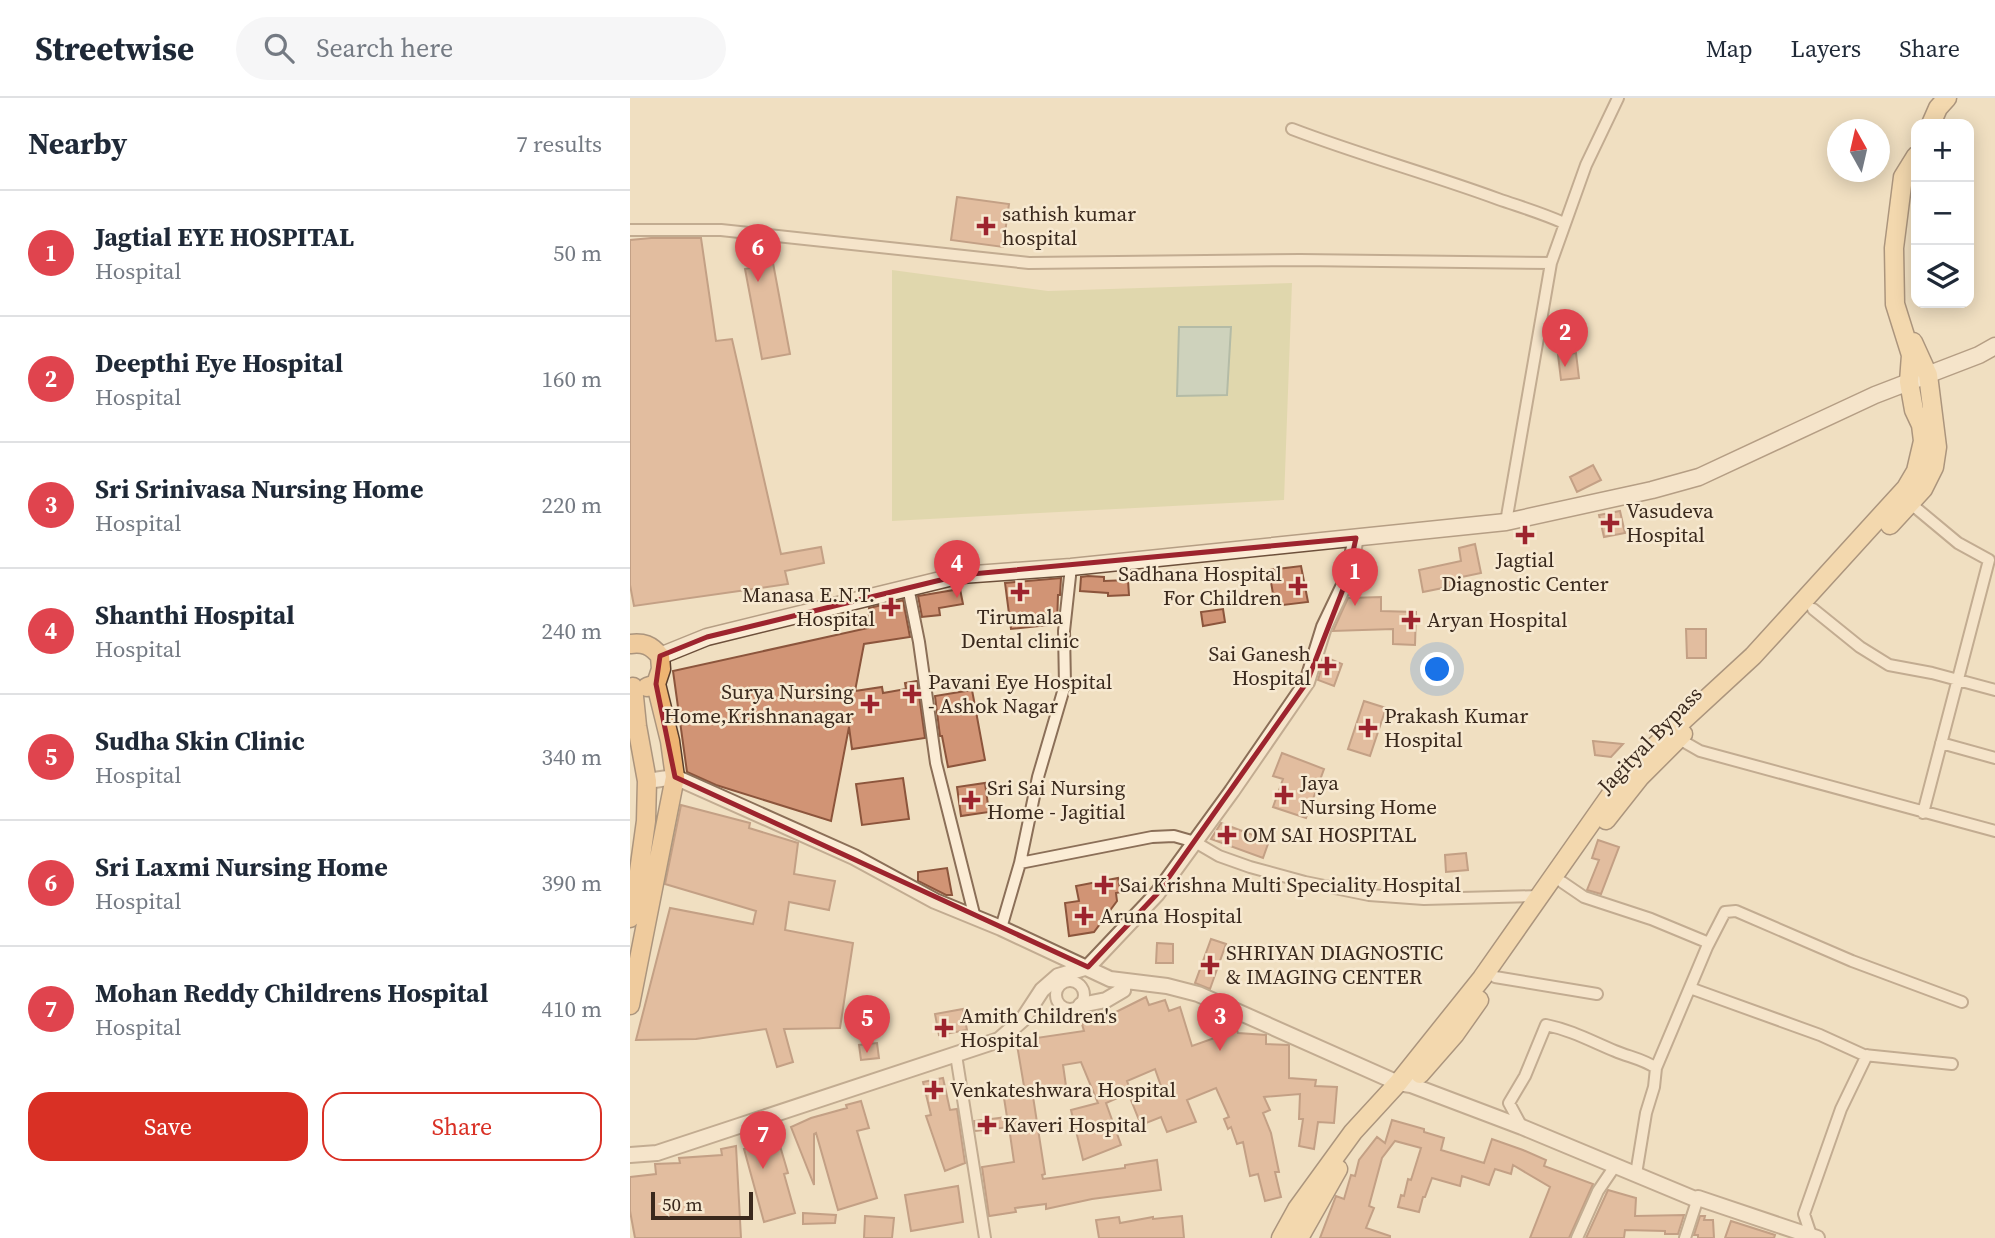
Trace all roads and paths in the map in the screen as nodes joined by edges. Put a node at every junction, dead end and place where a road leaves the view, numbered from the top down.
1 (1618, 98) edge
2 (1947, 98) edge
3 (1933, 119) edge
4 (1292, 129) dead end
5 (1911, 164) edge
6 (1564, 223) junction
7 (630, 230) edge
8 (1551, 262) junction
9 (1895, 304) junction
10 (1995, 346) edge
11 (1928, 374) junction
12 (1909, 382) junction
13 (1910, 503) junction
14 (1506, 522) junction
15 (1356, 538) junction
16 (1071, 567) junction
17 (908, 587) junction
18 (1813, 609) junction
19 (630, 642) edge
20 (660, 656) junction
21 (1957, 680) junction
22 (656, 684) junction
23 (632, 687) edge
24 (1995, 690) edge
25 (1679, 739) junction
26 (1941, 743) junction
27 (1995, 758) edge
28 (674, 777) junction
29 (647, 782) junction
30 (1923, 813) junction
31 (1995, 831) edge
32 (1195, 842) junction
33 (1020, 863) junction
34 (1562, 883) junction
35 (1539, 896) junction
36 (630, 918) edge
37 (975, 918) junction
38 (1002, 928) junction
39 (1709, 943) junction
40 (1088, 967) junction
41 (1495, 978) junction
42 (1063, 979) junction
43 (1122, 981) junction
44 (1690, 988) junction
45 (1597, 994) dead end
46 (1962, 1002) dead end
47 (1081, 1005) junction
48 (630, 1006) edge
49 (956, 1055) junction
50 (1867, 1055) junction
51 (1952, 1064) dead end
52 (1656, 1068) junction
53 (1404, 1084) junction
54 (1522, 1127) junction
55 (630, 1155) edge
56 (1615, 1166) junction
57 (1636, 1174) junction
58 (1698, 1198) junction
59 (1814, 1237) edge
60 (985, 1238) edge
61 (1281, 1238) edge
62 (1299, 1238) edge
63 (1577, 1238) edge
64 (1685, 1238) edge

1 - 6 street
2 - 3 main road
4 - 6 street
5 - 9 main road, Jagityal Bypass
6 - 8 street
7 - 8 street
8 - 14 street
9 - 11 main road, Jagityal Bypass
9 - 12 main road, Jagityal Bypass
10 - 11 main road
11 - 12 main road
11 - 13 main road, Jagityal Bypass
12 - 14 main road
12 - 35 main road, Jagityal Bypass
13 - 18 main road, Jagityal Bypass
13 - 21 street
14 - 15 main road
15 - 16 main road
15 - 32 street
16 - 17 main road
16 - 33 street
17 - 20 main road
17 - 37 street
18 - 21 street
18 - 25 main road, Jagityal Bypass
19 - 20 highway
20 - 22 highway
21 - 24 street
21 - 26 street
22 - 23 highway
22 - 28 highway
23 - 29 highway
25 - 30 street
25 - 34 main road, Jagityal Bypass
26 - 27 street
26 - 30 street
28 - 29 street
28 - 37 street
28 - 48 highway
29 - 36 highway
30 - 31 street
32 - 33 street
32 - 35 street
32 - 40 street
33 - 38 street
34 - 39 street
34 - 41 main road, Jagityal Bypass
35 - 53 main road, Jagityal Bypass
37 - 38 street
38 - 40 street
39 - 44 street
39 - 46 street
40 - 42 street
40 - 43 street
41 - 45 street
41 - 53 main road, Jagityal Bypass
42 - 47 street
42 - 47 street
42 - 49 street
43 - 47 street
43 - 53 street
44 - 50 street
44 - 52 street
49 - 55 street
49 - 60 street
50 - 51 street
50 - 59 street
52 - 54 street
52 - 57 street
53 - 54 street
53 - 61 main road, Jagityal Bypass
53 - 62 main road, Jagityal Bypass
54 - 56 street
56 - 57 street
56 - 63 street
57 - 58 street
58 - 59 street
58 - 64 street

